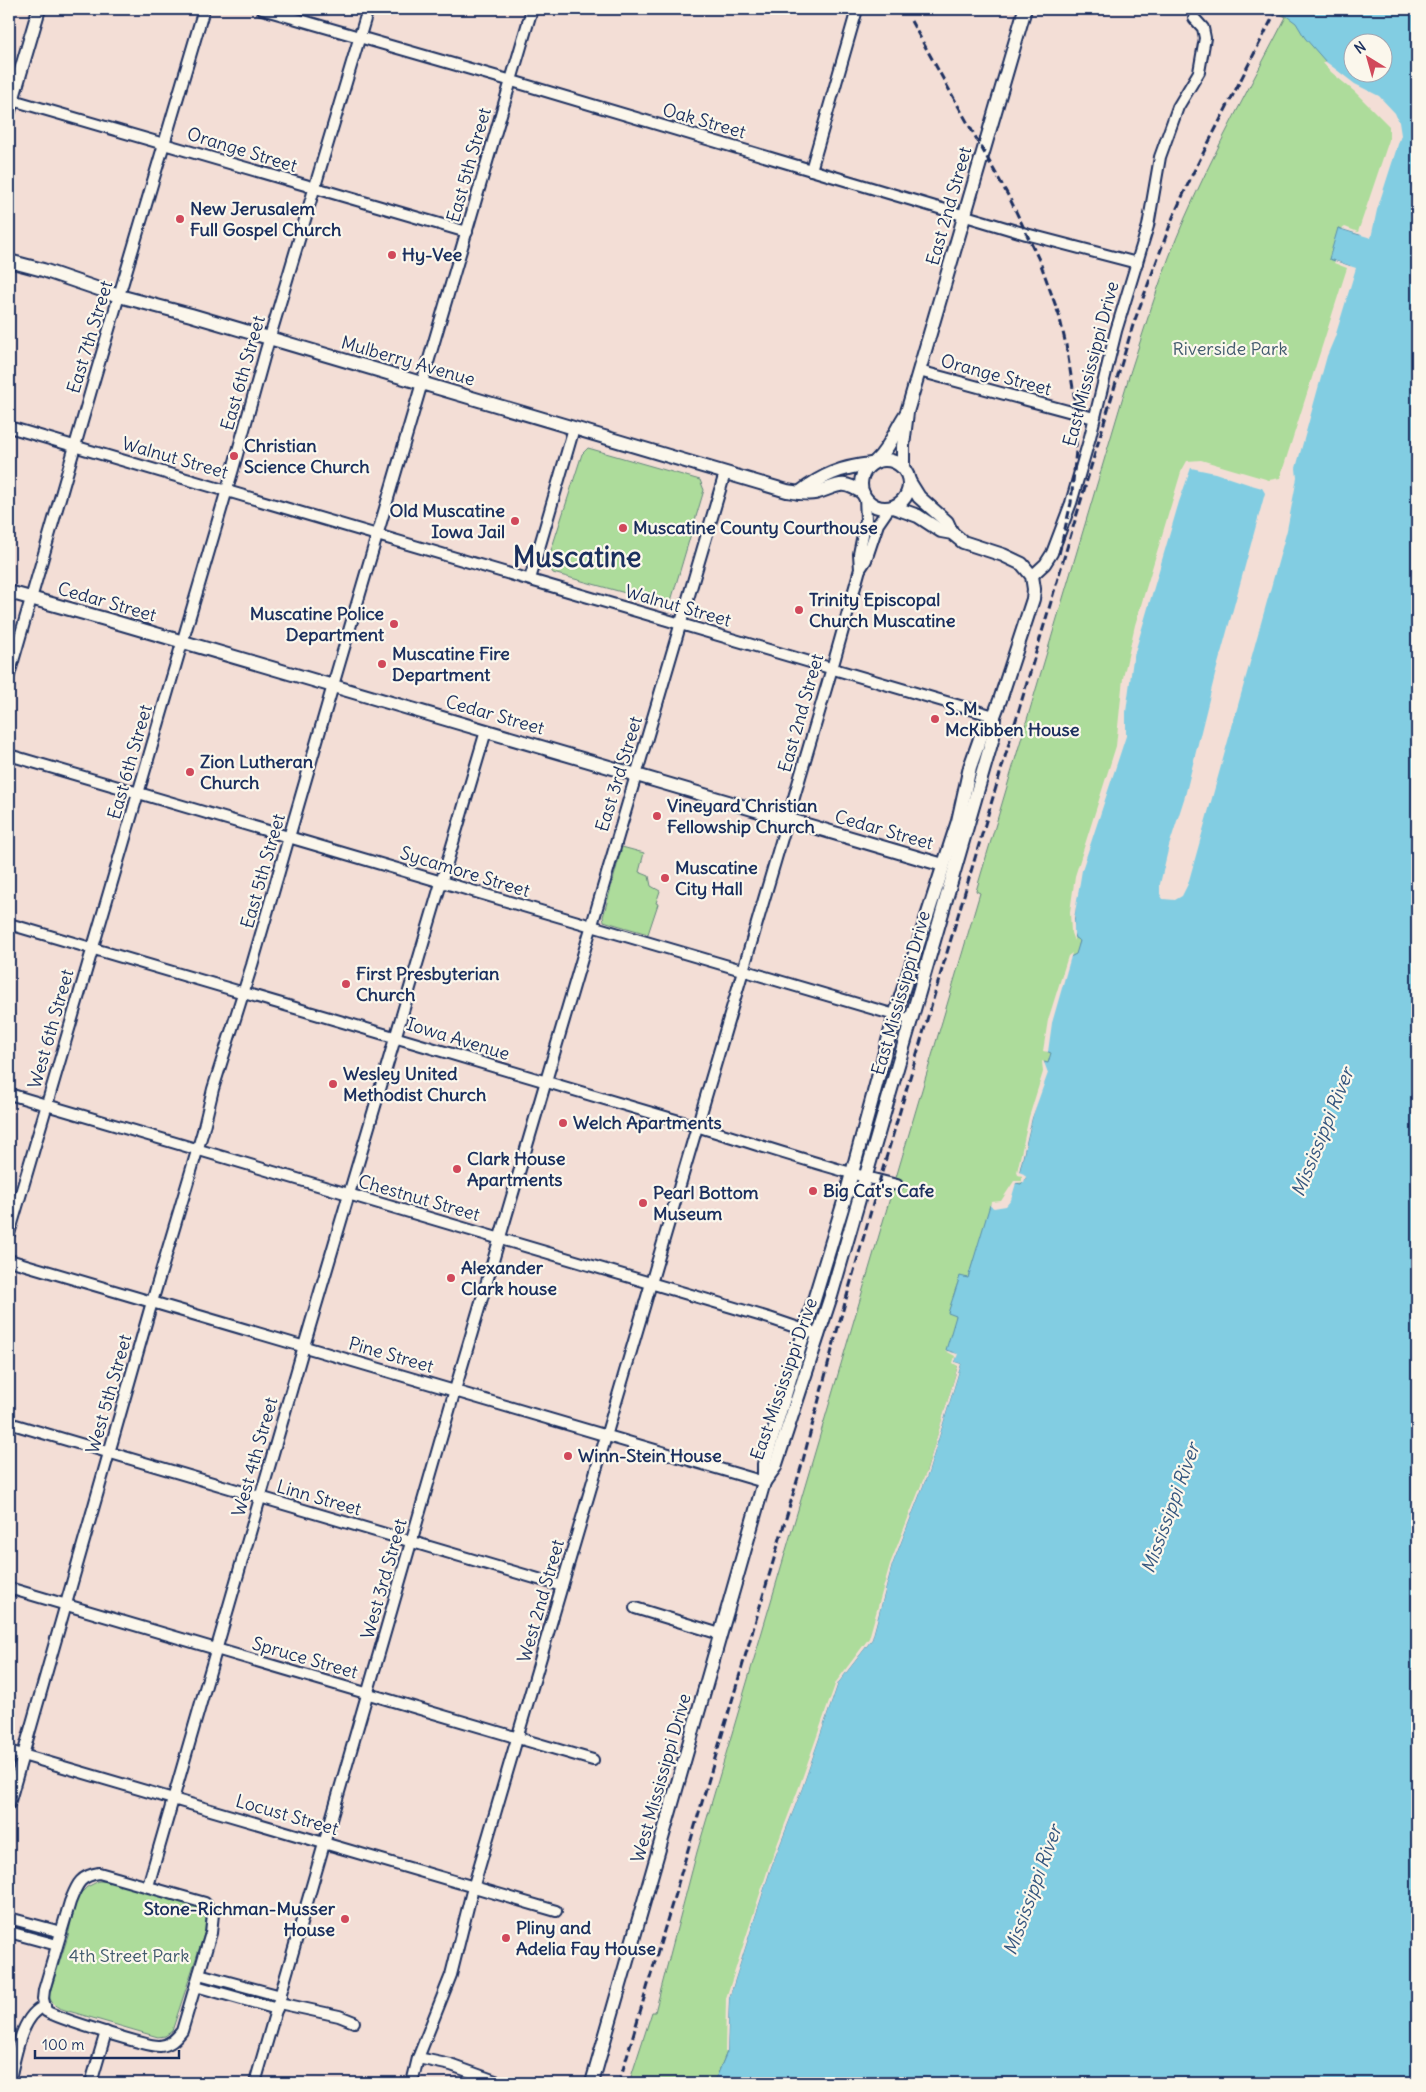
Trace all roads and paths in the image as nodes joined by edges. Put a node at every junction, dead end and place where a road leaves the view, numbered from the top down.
1 (39, 9) edge
2 (204, 9) edge
3 (262, 9) edge
4 (368, 9) edge
5 (532, 9) edge
6 (1025, 9) edge
7 (856, 13) dead end
8 (1194, 18) dead end
9 (360, 37) junction
10 (512, 81) junction
11 (10, 103) edge
12 (164, 143) junction
13 (811, 170) junction
14 (315, 188) junction
15 (965, 214) junction
16 (467, 232) junction
17 (9, 261) edge
18 (1137, 264) junction
19 (119, 296) junction
20 (269, 338) junction
21 (919, 371) junction
22 (422, 384) junction
23 (907, 412) junction
24 (1094, 418) junction
25 (9, 427) edge
26 (574, 428) junction
27 (75, 446) junction
28 (874, 463) junction
29 (903, 467) junction
30 (725, 473) junction
31 (909, 481) junction
32 (226, 491) junction
33 (799, 493) junction
34 (864, 495) junction
35 (891, 507) junction
36 (952, 533) junction
37 (377, 535) junction
38 (860, 569) junction
39 (1032, 576) junction
40 (530, 580) junction
41 (9, 592) edge
42 (31, 598) junction
43 (681, 624) junction
44 (182, 642) junction
45 (832, 668) junction
46 (9, 675) edge
47 (333, 685) junction
48 (994, 716) junction
49 (486, 731) junction
50 (9, 755) edge
51 (636, 775) junction
52 (138, 794) junction
53 (788, 820) junction
54 (289, 837) junction
55 (943, 865) junction
56 (441, 883) junction
57 (9, 924) edge
58 (591, 926) junction
59 (92, 949) junction
60 (743, 970) junction
61 (244, 993) junction
62 (895, 1015) junction
63 (912, 1020) junction
64 (396, 1037) junction
65 (545, 1083) junction
66 (9, 1094) edge
67 (46, 1106) junction
68 (697, 1126) junction
69 (197, 1150) junction
70 (851, 1174) junction
71 (866, 1178) junction
72 (897, 1185) dead end
73 (348, 1194) junction
74 (9, 1234) edge
75 (500, 1238) junction
76 (9, 1260) edge
77 (650, 1283) junction
78 (152, 1302) junction
79 (804, 1330) junction
80 (819, 1335) junction
81 (304, 1346) junction
82 (455, 1390) junction
83 (9, 1423) edge
84 (606, 1435) junction
85 (109, 1453) junction
86 (764, 1482) junction
87 (260, 1497) junction
88 (412, 1542) junction
89 (562, 1586) junction
90 (9, 1588) edge
91 (66, 1605) junction
92 (635, 1608) dead end
93 (720, 1634) junction
94 (216, 1649) junction
95 (368, 1693) junction
96 (518, 1738) junction
97 (9, 1751) edge
98 (23, 1756) junction
99 (593, 1760) dead end
100 (173, 1798) junction
101 (9, 1804) edge
102 (324, 1843) junction
103 (148, 1886) junction
104 (474, 1887) junction
105 (556, 1911) dead end
106 (9, 1918) edge
107 (9, 1932) edge
108 (61, 1932) junction
109 (57, 1945) junction
110 (199, 1974) junction
111 (196, 1986) junction
112 (279, 2003) junction
113 (44, 2006) junction
114 (354, 2022) dead end
115 (106, 2032) junction
116 (418, 2058) junction
117 (9, 2083) edge
118 (91, 2083) edge
119 (255, 2083) edge
120 (412, 2083) edge
121 (501, 2083) edge
122 (592, 2083) edge

1 - 11 main road
2 - 12 street, East 7th Street
3 - 9 street, Oak Street
4 - 9 street, East 6th Street
5 - 10 street, East 5th Street
6 - 15 main road, East 2nd Street
7 - 13 street
8 - 18 street, East Mississippi Drive
9 - 10 street, Oak Street
9 - 14 street, East 6th Street
10 - 13 street, Oak Street
10 - 16 street, East 5th Street
11 - 12 street, Orange Street
12 - 14 street, Orange Street
12 - 19 street, East 7th Street
13 - 15 street, Oak Street
14 - 16 street, Orange Street
14 - 20 street, East 6th Street
15 - 18 street, Oak Street
15 - 21 main road, East 2nd Street
16 - 22 street, East 5th Street
17 - 19 main road, Mulberry Avenue
18 - 24 street, East Mississippi Drive
19 - 20 main road, Mulberry Avenue
19 - 27 street, East 7th Street
20 - 22 main road, Mulberry Avenue
20 - 32 street, East 6th Street
21 - 23 main road, East 2nd Street
21 - 24 street, Orange Street
22 - 26 main road, Mulberry Avenue
22 - 37 street, East 5th Street
23 - 28 main road, East 2nd Street
23 - 29 main road, East 2nd Street
24 - 39 street, East Mississippi Drive
25 - 27 street, Walnut Street
26 - 30 main road, Mulberry Avenue
26 - 40 street
27 - 32 street, Walnut Street
27 - 42 street, East 7th Street
28 - 29 main road
28 - 33 main road
28 - 34 main road
29 - 31 main road
30 - 33 main road, Mulberry Avenue
30 - 43 street, East 3rd Street
31 - 35 main road
31 - 36 main road
32 - 37 street, Walnut Street
32 - 44 street, East 6th Street
33 - 34 main road, Mulberry Avenue
34 - 35 main road
34 - 38 street, East 2nd Street
35 - 36 main road
35 - 38 street, East 2nd Street
36 - 39 main road
37 - 40 street, Walnut Street
37 - 47 street, East 5th Street
38 - 45 street, East 2nd Street
39 - 48 main road, East Mississippi Drive
40 - 43 street, Walnut Street
41 - 42 main road, Cedar Street
42 - 44 main road, Cedar Street
42 - 46 street, East 7th Street
43 - 45 street, Walnut Street
43 - 51 street, East 3rd Street
44 - 47 main road, Cedar Street
44 - 52 street, East 6th Street
45 - 48 street, Walnut Street
45 - 53 street, East 2nd Street
47 - 49 main road, Cedar Street
47 - 54 street, East 5th Street
48 - 55 main road, East Mississippi Drive
48 - 63 main road, East Mississippi Drive
49 - 51 main road, Cedar Street
49 - 56 street, West 4th Street
50 - 52 street, Sycamore Street
51 - 53 main road, Cedar Street
51 - 58 street, East 3rd Street
52 - 54 street, Sycamore Street
52 - 59 street, East 6th Street
53 - 55 main road, Cedar Street
53 - 60 street, East 2nd Street
54 - 56 street, Sycamore Street
54 - 61 street, East 5th Street
55 - 62 main road, East Mississippi Drive
56 - 58 street, Sycamore Street
56 - 64 street, West 4th Street
57 - 59 street, Iowa Avenue
58 - 60 street, Sycamore Street
58 - 65 street, East 3rd Street
59 - 61 street, Iowa Avenue
59 - 67 street, West 6th Street
60 - 62 street, Sycamore Street
60 - 68 street, East 2nd Street
61 - 64 street, Iowa Avenue
61 - 69 street, West 5th Street
62 - 63 street, Sycamore Street
62 - 70 main road, East Mississippi Drive
63 - 71 main road, East Mississippi Drive
64 - 65 street, Iowa Avenue
64 - 73 street, West 4th Street
65 - 68 street, Iowa Avenue
65 - 75 street, West 3rd Street
66 - 67 street, Chestnut Street
67 - 69 street, Chestnut Street
67 - 74 street, West 6th Street
68 - 70 street, Iowa Avenue
68 - 77 street, West 2nd Street
69 - 73 street, Chestnut Street
69 - 78 street, West 5th Street
70 - 71 street, Iowa Avenue
70 - 79 main road, East Mississippi Drive
71 - 72 street, Iowa Avenue
71 - 80 main road, East Mississippi Drive
73 - 75 street, Chestnut Street
73 - 81 street, West 4th Street
75 - 77 street, Chestnut Street
75 - 82 street, West 3rd Street
76 - 78 street, Pine Street
77 - 79 street, Chestnut Street
77 - 84 street, West 2nd Street
78 - 81 street, Pine Street
78 - 85 street, West 5th Street
79 - 80 street, Chestnut Street
79 - 86 main road, East Mississippi Drive
80 - 86 main road, East Mississippi Drive
81 - 82 street, Pine Street
81 - 87 street, West 4th Street
82 - 84 street, Pine Street
82 - 88 street, West 3rd Street
83 - 85 street, Linn Street
84 - 86 street, Pine Street
84 - 89 street, West 2nd Street
85 - 87 street, Linn Street
85 - 91 street, West 5th Street
86 - 93 main road, West Mississippi Drive
87 - 88 street, Linn Street
87 - 94 street, West 4th Street
88 - 89 street, Linn Street
88 - 95 street, West 3rd Street
89 - 96 street, West 2nd Street
90 - 91 street, Spruce Street
91 - 94 street, Spruce Street
91 - 98 street, West 5th Street
92 - 93 street
93 - 122 main road, West Mississippi Drive
94 - 95 street, Spruce Street
94 - 100 street, West 4th Street
95 - 96 street, Spruce Street
95 - 102 street, West 3rd Street
96 - 99 street, Spruce Street
96 - 104 street, West 2nd Street
97 - 98 street, Locust Street
98 - 100 street, Locust Street
98 - 101 street, West 5th Street
100 - 102 street, Locust Street
100 - 103 street, West 4th Street
102 - 104 street, Locust Street
102 - 112 street, West 3rd Street
103 - 108 street
103 - 110 street
104 - 105 street, Locust Street
104 - 116 street, West 2nd Street
106 - 108 street
107 - 109 street
108 - 109 street
109 - 113 street
110 - 111 street
110 - 112 street
111 - 112 street
111 - 115 street
112 - 114 street
112 - 119 street, West 3rd Street
113 - 115 street
113 - 117 street
115 - 118 street
116 - 120 street, West 2nd Street
116 - 121 street

